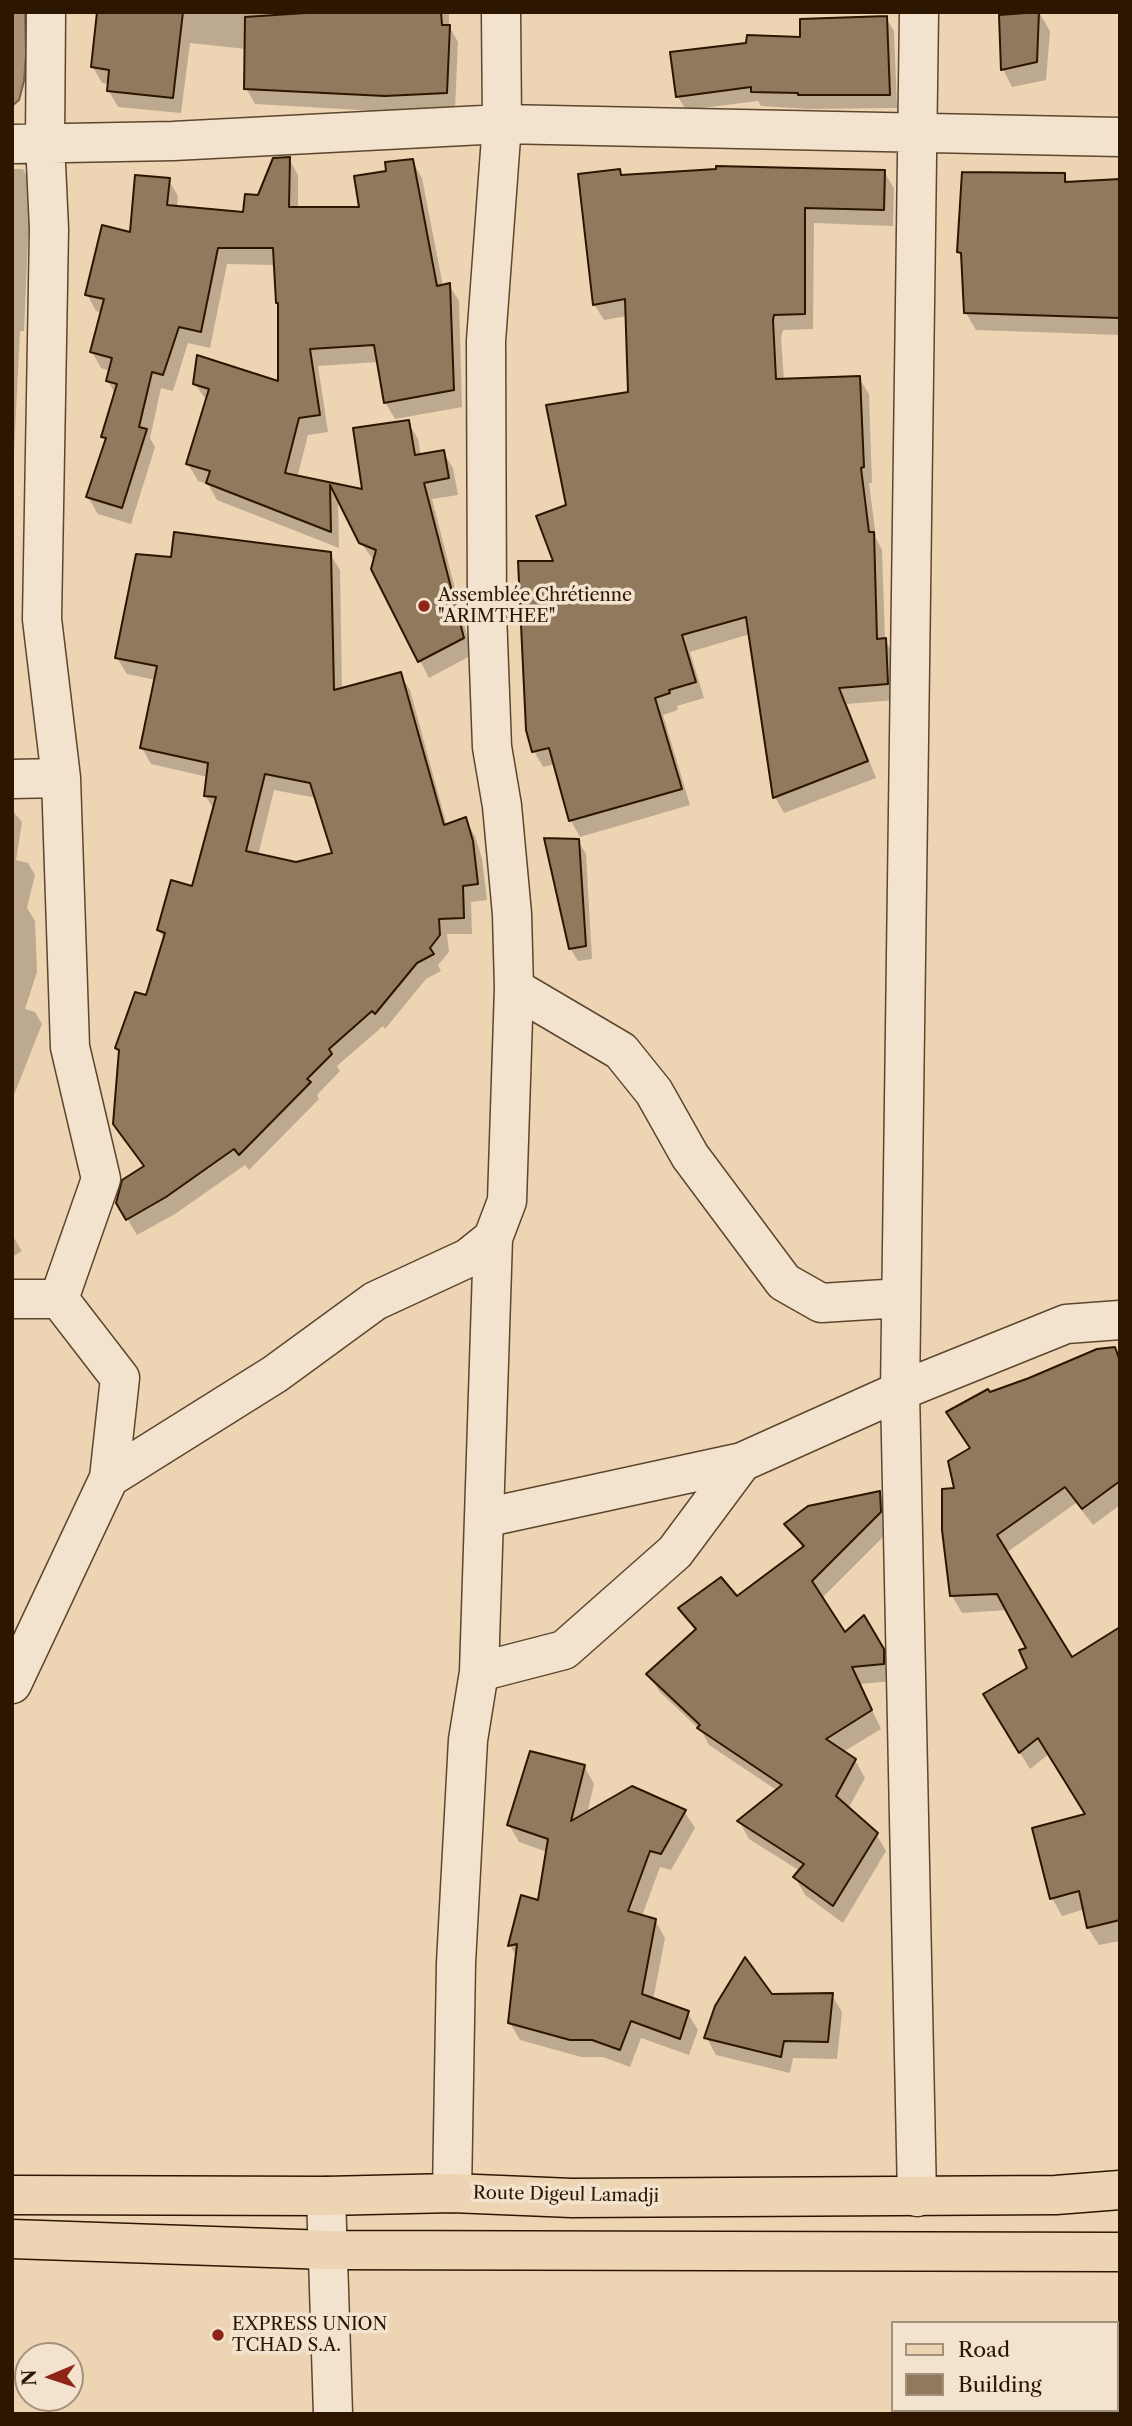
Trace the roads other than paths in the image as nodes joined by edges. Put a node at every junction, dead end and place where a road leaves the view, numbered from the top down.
1 (46, 12) edge
2 (501, 12) edge
3 (919, 12) edge
4 (502, 124) junction
5 (917, 131) junction
6 (1120, 137) edge
7 (29, 143) edge
8 (61, 778) junction
9 (12, 779) edge
10 (514, 988) junction
11 (493, 1238) junction
12 (901, 1298) junction
13 (12, 1299) edge
14 (60, 1299) junction
15 (1120, 1320) edge
16 (900, 1391) junction
17 (742, 1462) junction
18 (109, 1478) junction
19 (484, 1518) junction
20 (479, 1672) junction
21 (12, 1684) edge
22 (1120, 2190) edge
23 (452, 2193) junction
24 (12, 2195) edge
25 (326, 2196) junction
26 (917, 2197) junction
27 (12, 2239) edge
28 (328, 2250) junction
29 (1120, 2252) edge
30 (334, 2414) edge

1 - 7 street
2 - 4 street
3 - 5 street
4 - 5 street
4 - 7 street
4 - 10 street
5 - 6 street
5 - 12 street
7 - 8 street
8 - 9 street
8 - 14 street
10 - 11 street
10 - 12 street
11 - 18 street
11 - 19 street
12 - 16 street
13 - 14 street
14 - 18 street
15 - 16 street
16 - 17 street
16 - 26 street
17 - 19 street
17 - 20 street
18 - 21 street
19 - 20 street
20 - 23 street
22 - 26 main road, Route Digeul Lamadji
23 - 25 main road, Route Digeul Lamadji
23 - 26 main road, Route Digeul Lamadji
24 - 25 main road, Route Digeul Lamadji
25 - 28 street
27 - 28 main road
28 - 29 main road
28 - 30 street

